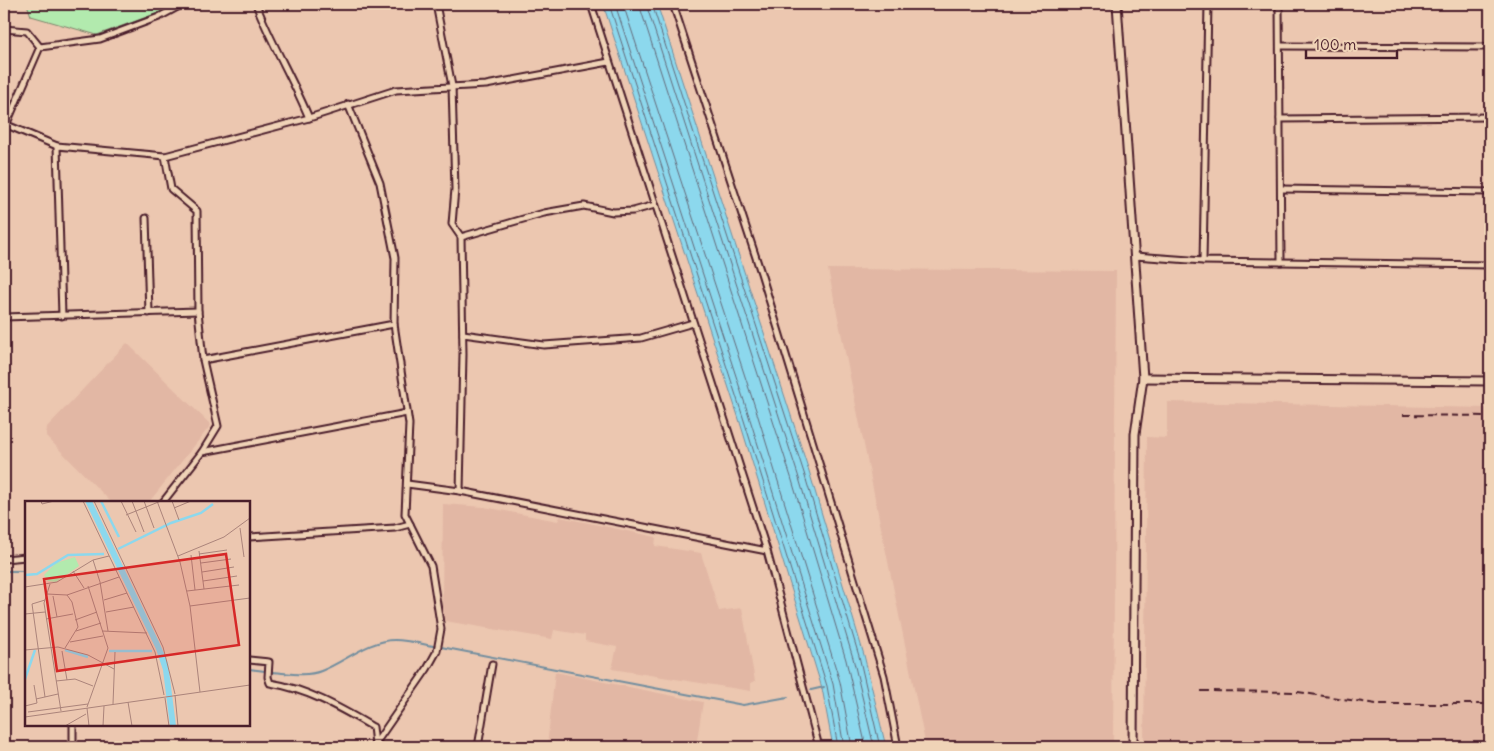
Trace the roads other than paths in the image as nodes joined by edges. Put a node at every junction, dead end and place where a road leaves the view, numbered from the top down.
1 (183, 4) edge
2 (256, 4) edge
3 (436, 4) edge
4 (591, 4) edge
5 (673, 4) edge
6 (1117, 4) edge
7 (1208, 4) edge
8 (1279, 4) edge
9 (4, 29) edge
10 (1280, 46) junction
11 (40, 47) junction
12 (1490, 47) edge
13 (609, 62) junction
14 (452, 86) junction
15 (348, 104) junction
16 (309, 118) junction
17 (1490, 118) edge
18 (1280, 119) junction
19 (5, 127) edge
20 (57, 146) junction
21 (165, 156) junction
22 (1281, 190) junction
23 (1490, 192) edge
24 (655, 205) junction
25 (146, 218) dead end
26 (460, 237) junction
27 (1135, 256) junction
28 (1203, 261) junction
29 (1281, 262) junction
30 (1490, 265) edge
31 (198, 311) junction
32 (148, 312) junction
33 (62, 316) junction
34 (4, 317) edge
35 (693, 323) junction
36 (394, 324) junction
37 (463, 334) junction
38 (203, 360) junction
39 (1143, 378) junction
40 (1490, 381) edge
41 (407, 413) junction
42 (202, 452) junction
43 (407, 484) junction
44 (460, 491) junction
45 (164, 501) edge
46 (410, 524) junction
47 (250, 537) edge
48 (767, 551) junction
49 (25, 557) edge
50 (4, 559) edge
51 (250, 660) edge
52 (492, 664) dead end
53 (73, 726) edge
54 (376, 746) edge
55 (73, 747) edge
56 (478, 747) edge
57 (819, 747) edge
58 (898, 747) edge
59 (1133, 747) edge

1 - 11 street
2 - 16 street
3 - 14 street
4 - 13 street
5 - 58 street
6 - 27 main road
7 - 28 street
8 - 10 street
9 - 11 street
10 - 12 street
10 - 18 street
11 - 19 street
13 - 14 street
13 - 24 street
14 - 15 street
14 - 26 street
15 - 16 street
15 - 36 street
16 - 21 street
17 - 18 street
18 - 22 street
19 - 20 street
20 - 21 street
20 - 33 street
21 - 31 street
22 - 23 street
22 - 29 street
24 - 26 street
24 - 35 street
25 - 32 street
26 - 37 street
27 - 28 street
27 - 39 main road
28 - 29 street
29 - 30 street
31 - 32 street
31 - 38 street
32 - 33 street
33 - 34 street
35 - 37 street
35 - 48 street
36 - 38 street
36 - 41 street
37 - 44 street
38 - 42 street
39 - 40 main road
39 - 59 main road
41 - 42 street
41 - 43 street
42 - 45 street
43 - 44 street
43 - 46 street
44 - 48 street
46 - 47 street
46 - 54 street
48 - 57 street
49 - 50 street
51 - 54 street
52 - 56 street
53 - 55 street

